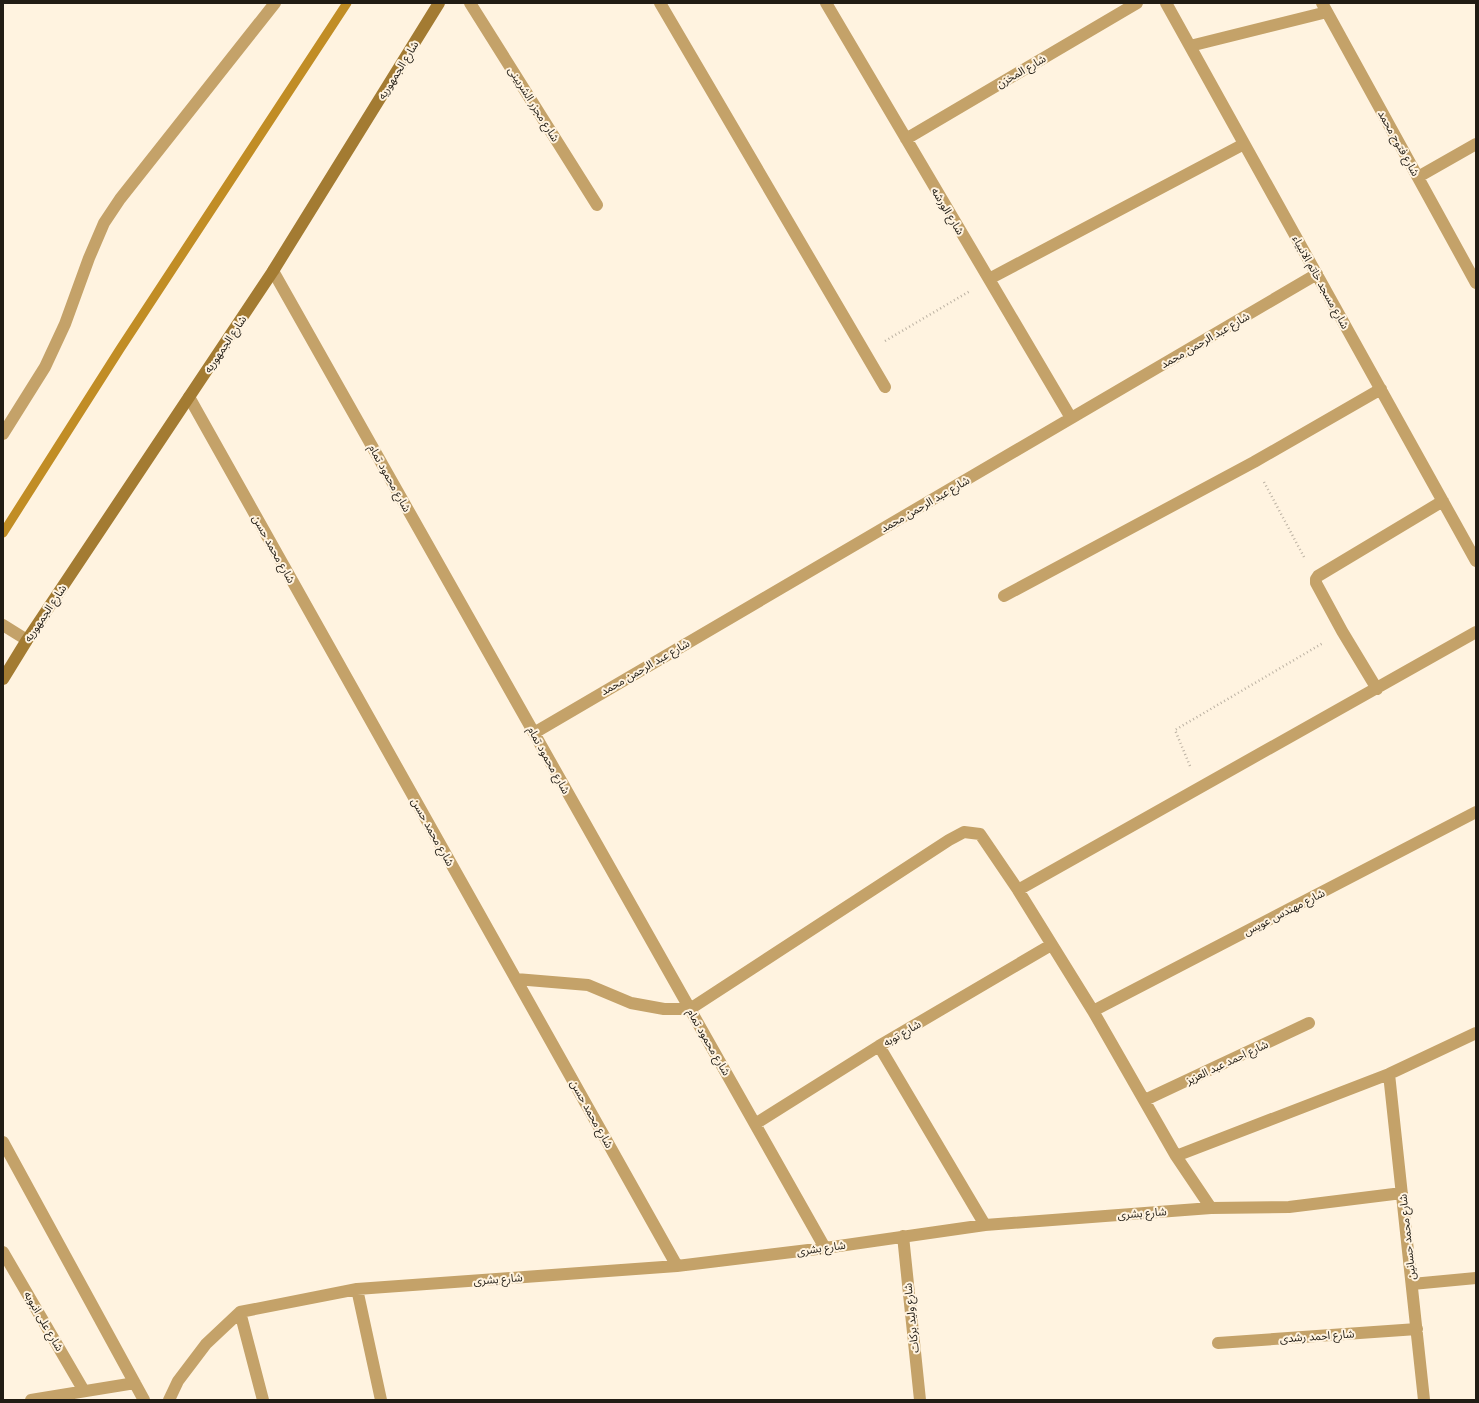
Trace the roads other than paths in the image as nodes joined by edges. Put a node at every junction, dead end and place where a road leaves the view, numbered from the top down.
1 (275, 3) edge
2 (439, 3) edge
3 (470, 3) edge
4 (660, 3) edge
5 (826, 3) edge
6 (1137, 3) edge
7 (1166, 3) edge
8 (1324, 7) edge
9 (1190, 46) junction
10 (906, 139) junction
11 (1244, 144) junction
12 (1476, 144) edge
13 (1418, 177) junction
14 (597, 205) dead end
15 (273, 271) junction
16 (1316, 274) junction
17 (989, 279) junction
18 (1476, 283) edge
19 (885, 387) dead end
20 (1381, 389) junction
21 (189, 397) junction
22 (1072, 418) junction
23 (3, 434) edge
24 (1443, 501) junction
25 (1476, 561) edge
26 (1004, 596) dead end
27 (3, 625) edge
28 (1476, 632) edge
29 (27, 640) junction
30 (3, 679) edge
31 (1377, 689) junction
32 (534, 733) junction
33 (1476, 812) edge
34 (1018, 890) junction
35 (1051, 945) junction
36 (516, 979) junction
37 (690, 1009) junction
38 (1093, 1011) junction
39 (1310, 1023) dead end
40 (1476, 1033) edge
41 (879, 1046) junction
42 (1389, 1074) junction
43 (1145, 1100) junction
44 (755, 1124) junction
45 (3, 1142) edge
46 (1176, 1156) junction
47 (1402, 1192) junction
48 (1211, 1208) junction
49 (985, 1225) junction
50 (903, 1236) junction
51 (825, 1248) junction
52 (3, 1252) edge
53 (677, 1266) junction
54 (1476, 1278) edge
55 (1412, 1284) junction
56 (357, 1289) junction
57 (240, 1312) junction
58 (1416, 1329) junction
59 (1218, 1343) dead end
60 (135, 1383) junction
61 (84, 1391) junction
62 (31, 1400) edge
63 (144, 1400) edge
64 (169, 1400) edge
65 (263, 1400) edge
66 (381, 1400) edge
67 (920, 1400) edge
68 (1424, 1400) edge

1 - 23 street
2 - 15 street, شارع الجمهوريه
3 - 14 street, شارع مجزر الشربينى
4 - 19 street
5 - 10 street, شارع الورشه
6 - 10 street, شارع المخزن
7 - 9 street, شارع مسجد خاتم الانبياء
8 - 9 street
8 - 13 street, شارع فتوح محمد
9 - 11 street, شارع مسجد خاتم الانبياء
10 - 17 street, شارع الورشه
11 - 16 street, شارع مسجد خاتم الانبياء
11 - 17 street
12 - 13 street
13 - 18 street, شارع فتوح محمد
15 - 21 street, شارع الجمهوريه
15 - 32 street, شارع محمود تمام
16 - 20 street, شارع مسجد خاتم الانبياء
16 - 22 street, شارع عبد الرحمن محمد
17 - 22 street, شارع الورشه
20 - 24 street, شارع مسجد خاتم الانبياء
20 - 26 street
21 - 29 street, شارع الجمهوريه
21 - 36 street, شارع محمد حسن
22 - 32 street, شارع عبد الرحمن محمد
24 - 25 street, شارع مسجد خاتم الانبياء
24 - 31 street
27 - 29 street
28 - 31 street
29 - 30 street, شارع الجمهوريه
31 - 34 street
32 - 37 street, شارع محمود تمام
33 - 38 street, شارع مهندس عويس
34 - 35 street
34 - 37 street
35 - 38 street
35 - 41 street, شارع توبه
36 - 37 street
36 - 53 street, شارع محمد حسن
37 - 44 street, شارع محمود تمام
38 - 43 street
39 - 43 street, شارع احمد عبد العزيز
40 - 42 street
41 - 44 street, شارع توبه
41 - 49 street
42 - 46 street
42 - 47 street, شارع محمد حسانين
43 - 46 street
44 - 51 street, شارع محمود تمام
45 - 60 street
46 - 48 street
47 - 48 street, شارع بشرى
47 - 55 street, شارع محمد حسانين
48 - 49 street, شارع بشرى
49 - 50 street, شارع بشرى
50 - 51 street, شارع بشرى
50 - 67 street, شارع وليد بركات
51 - 53 street, شارع بشرى
52 - 61 street, شارع على انبوبه
53 - 56 street, شارع بشرى
54 - 55 street
55 - 58 street, شارع محمد حسانين
56 - 57 street, شارع بشرى
56 - 66 street
57 - 64 street
57 - 65 street
58 - 59 street, شارع احمد رشدى
58 - 68 street, شارع محمد حسانين
60 - 61 street
60 - 63 street
61 - 62 street

